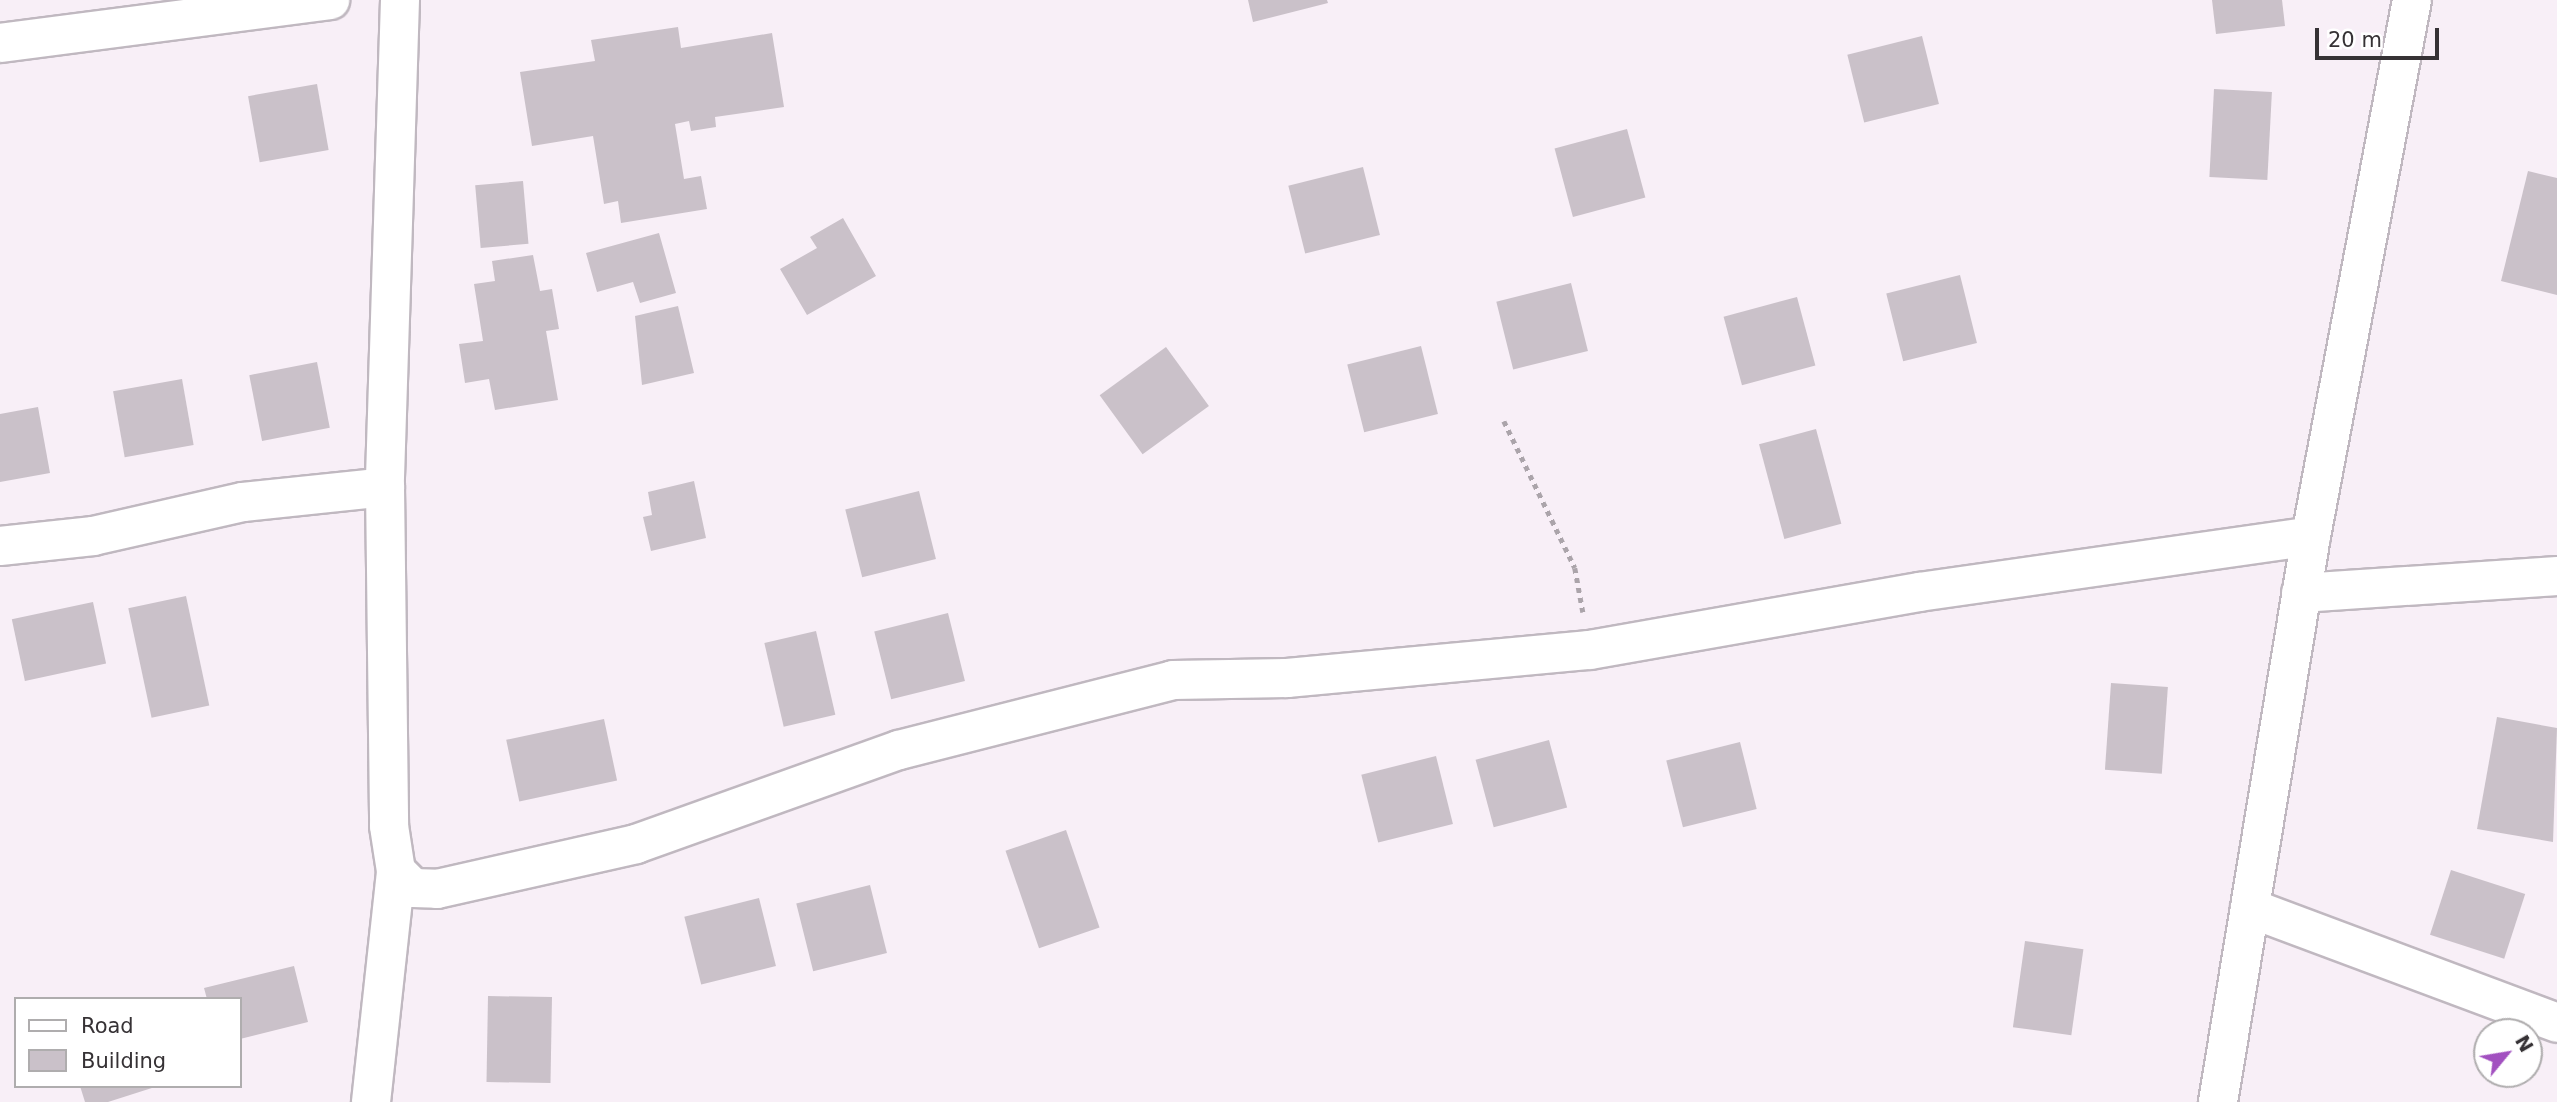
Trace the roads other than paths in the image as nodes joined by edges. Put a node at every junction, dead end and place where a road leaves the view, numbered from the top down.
1 (330, 0) edge
2 (400, 0) edge
3 (2413, 0) edge
4 (0, 43) edge
5 (385, 487) junction
6 (2311, 536) junction
7 (0, 546) edge
8 (2557, 576) edge
9 (2301, 593) junction
10 (396, 871) junction
11 (2250, 908) junction
12 (2557, 1023) edge
13 (371, 1102) edge
14 (2218, 1102) edge

1 - 4 street
2 - 5 street
3 - 6 street
5 - 7 street
5 - 10 street
6 - 9 street
6 - 10 street
8 - 9 street
9 - 11 street
10 - 13 street
11 - 12 street
11 - 14 street

